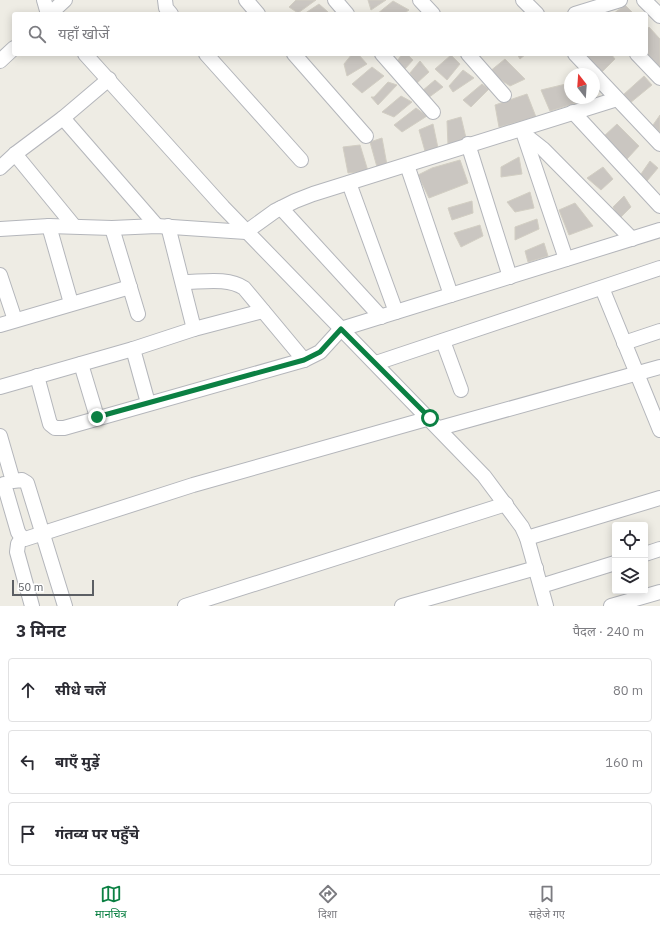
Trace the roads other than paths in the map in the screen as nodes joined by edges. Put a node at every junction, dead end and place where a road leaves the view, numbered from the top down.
1 (44, 0) edge
2 (65, 0) edge
3 (165, 0) edge
4 (246, 0) edge
5 (335, 0) edge
6 (420, 0) edge
7 (523, 0) edge
8 (620, 0) edge
9 (644, 0) edge
10 (595, 11) edge
11 (48, 12) edge
12 (51, 12) edge
13 (169, 12) edge
14 (256, 12) edge
15 (345, 12) edge
16 (431, 12) edge
17 (535, 12) edge
18 (660, 16) edge
19 (12, 50) edge
20 (87, 56) edge
21 (208, 56) edge
22 (296, 56) edge
23 (384, 56) edge
24 (470, 56) edge
25 (577, 56) edge
26 (638, 56) edge
27 (0, 61) edge
28 (588, 68) edge
29 (660, 78) edge
30 (109, 79) junction
31 (600, 81) edge
32 (504, 95) dead end
33 (617, 99) junction
34 (433, 112) dead end
35 (573, 112) junction
36 (63, 118) junction
37 (523, 131) junction
38 (366, 136) dead end
39 (468, 144) junction
40 (660, 144) edge
41 (15, 154) junction
42 (301, 160) dead end
43 (407, 165) junction
44 (0, 168) edge
45 (349, 183) junction
46 (660, 206) edge
47 (281, 208) junction
48 (49, 226) junction
49 (74, 226) junction
50 (162, 226) junction
51 (112, 228) junction
52 (0, 229) edge
53 (660, 230) edge
54 (246, 232) junction
55 (632, 239) junction
56 (566, 259) junction
57 (660, 268) edge
58 (0, 275) edge
59 (510, 277) junction
60 (183, 282) junction
61 (130, 288) junction
62 (602, 288) junction
63 (451, 295) junction
64 (71, 303) junction
65 (263, 311) junction
66 (396, 312) junction
67 (138, 314) dead end
68 (380, 317) junction
69 (15, 320) junction
70 (0, 325) edge
71 (341, 329) junction
72 (194, 330) junction
73 (660, 331) edge
74 (443, 341) junction
75 (624, 342) junction
76 (133, 349) junction
77 (304, 360) junction
78 (376, 363) junction
79 (81, 364) junction
80 (660, 368) edge
81 (637, 375) junction
82 (37, 376) junction
83 (0, 387) edge
84 (461, 390) dead end
85 (148, 403) junction
86 (97, 417) junction
87 (435, 423) junction
88 (660, 430) edge
89 (0, 436) edge
90 (6, 484) edge
91 (660, 498) edge
92 (506, 504) junction
93 (43, 532) junction
94 (22, 538) junction
95 (527, 538) junction
96 (660, 550) edge
97 (648, 553) edge
98 (612, 564) edge
99 (536, 568) junction
100 (541, 586) junction
101 (660, 592) edge
102 (32, 606) edge
103 (65, 606) edge
104 (185, 606) edge
105 (402, 606) edge
106 (546, 606) edge
107 (611, 606) edge

1 - 11 street
2 - 12 street
3 - 13 street
4 - 14 street
5 - 15 street
6 - 16 street
7 - 17 street
8 - 10 street
9 - 18 street
19 - 27 street
20 - 30 street
21 - 42 street
22 - 38 street
23 - 34 street
24 - 32 street
25 - 28 street
26 - 29 street
30 - 36 street
30 - 54 street
31 - 33 street
33 - 35 street
33 - 40 street
35 - 37 street
35 - 46 street
36 - 41 street
36 - 50 street
37 - 39 street
37 - 55 street
37 - 56 street
39 - 43 street
39 - 59 street
41 - 44 street
41 - 49 street
43 - 45 street
43 - 63 street
45 - 47 street
45 - 66 street
47 - 54 street
47 - 68 street
48 - 49 street
48 - 52 street
48 - 64 street
49 - 51 street
50 - 51 street
50 - 54 street
50 - 60 street
51 - 61 street
53 - 55 street
54 - 71 street
55 - 56 street
56 - 59 street
57 - 62 street
58 - 69 street
59 - 63 street
60 - 65 street
60 - 72 street
61 - 64 street
61 - 67 street
62 - 74 street
62 - 75 street
63 - 66 street
64 - 69 street
65 - 72 street
65 - 77 street
66 - 68 street
68 - 71 street
69 - 70 street
71 - 77 street
71 - 78 street
72 - 76 street
73 - 75 street
74 - 78 street
74 - 84 street
75 - 81 street
76 - 79 street
76 - 85 street
77 - 85 street
78 - 87 street
79 - 82 street
79 - 86 street
80 - 81 street
81 - 87 street
81 - 88 street
82 - 83 street
82 - 86 street
85 - 86 street
87 - 92 street
87 - 93 street
89 - 90 street
90 - 93 street
90 - 94 street
91 - 95 street
92 - 95 street
92 - 104 street
93 - 94 street
93 - 103 street
94 - 102 street
95 - 99 street
96 - 97 street
98 - 100 street
99 - 100 street
99 - 105 street
100 - 106 street
101 - 107 street

